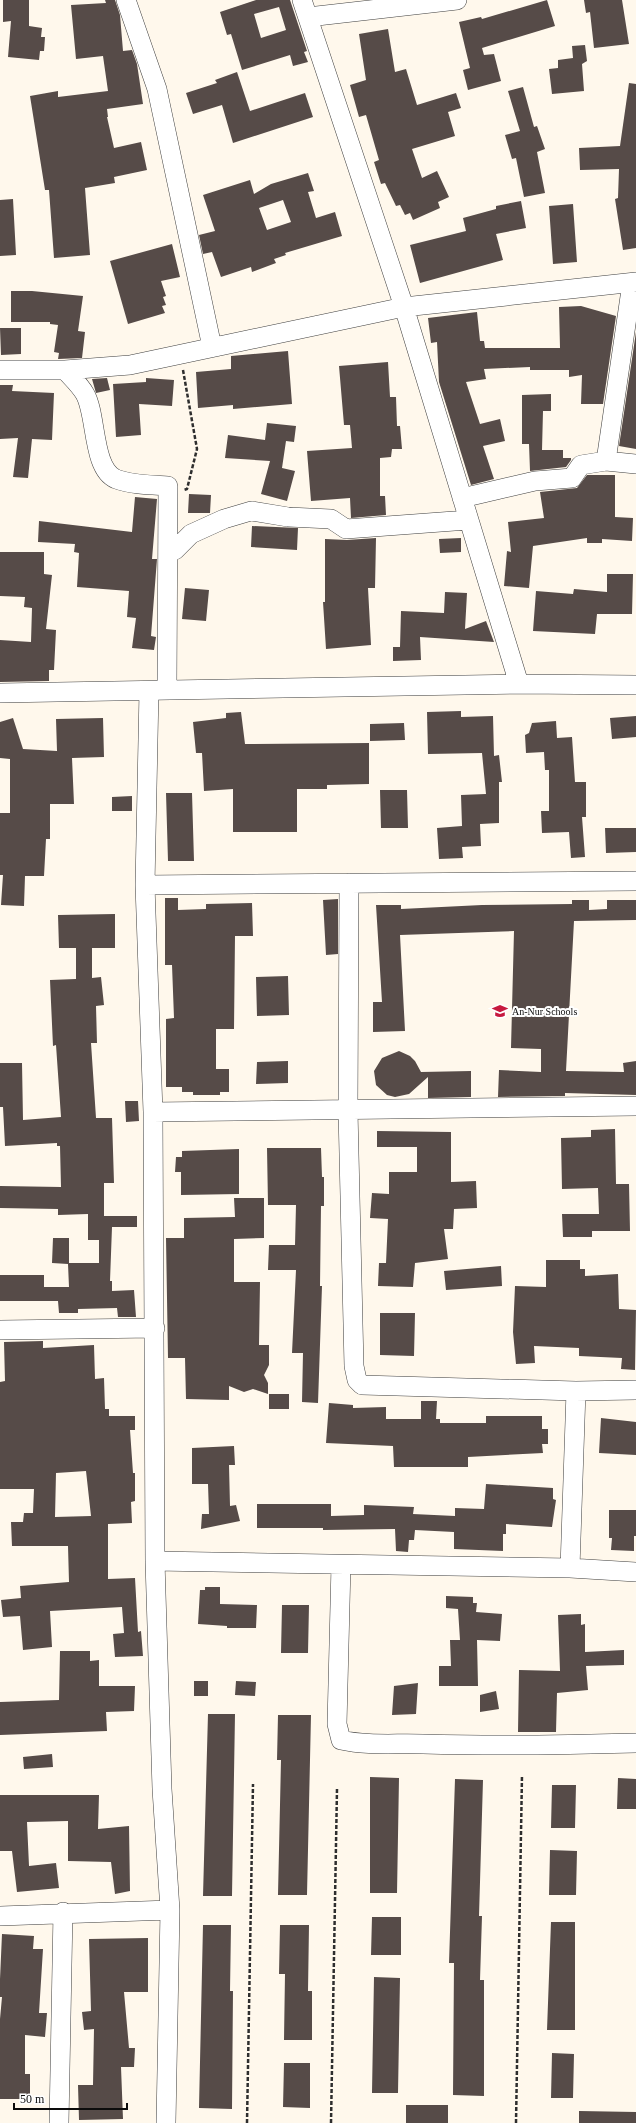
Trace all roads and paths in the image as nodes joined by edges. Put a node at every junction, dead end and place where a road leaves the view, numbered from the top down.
1 (126, 0) edge
2 (458, 0) edge
3 (305, 9) edge
4 (634, 282) edge
5 (404, 307) junction
6 (212, 347) junction
7 (181, 354) junction
8 (0, 370) edge
9 (65, 370) junction
10 (606, 461) junction
11 (636, 464) edge
12 (168, 492) junction
13 (462, 498) junction
14 (468, 520) junction
15 (168, 552) junction
16 (519, 684) junction
17 (636, 685) edge
18 (167, 690) junction
19 (149, 691) junction
20 (0, 693) edge
21 (636, 881) edge
22 (349, 882) junction
23 (145, 885) junction
24 (636, 1106) edge
25 (348, 1111) junction
26 (153, 1112) junction
27 (155, 1328) junction
28 (0, 1330) edge
29 (636, 1390) edge
30 (576, 1391) junction
31 (155, 1561) junction
32 (341, 1565) junction
33 (570, 1568) junction
34 (636, 1572) edge
35 (636, 1743) edge
36 (522, 1775) dead end
37 (253, 1784) dead end
38 (337, 1789) dead end
39 (170, 1910) junction
40 (63, 1912) junction
41 (0, 1916) edge
42 (59, 2123) edge
43 (166, 2123) edge
44 (247, 2123) edge
45 (331, 2123) edge
46 (516, 2123) edge

1 - 6 street
2 - 3 street
3 - 5 street
4 - 5 street
4 - 10 street
5 - 6 street
5 - 13 street
6 - 7 street
7 - 9 street
7 - 12 path
8 - 9 street
9 - 12 street
10 - 11 street
10 - 13 street
12 - 15 street
13 - 14 street
14 - 15 street
14 - 16 street
15 - 18 street
16 - 17 street
16 - 18 street
18 - 19 street
19 - 20 street
19 - 23 street
21 - 22 street
22 - 23 street
22 - 25 street
23 - 26 street
24 - 25 street
25 - 26 street
25 - 30 street
26 - 27 street
27 - 28 street
27 - 31 street
29 - 30 street
30 - 33 street
31 - 32 street
31 - 39 street
32 - 33 street
32 - 35 street
33 - 34 street
36 - 46 path
37 - 44 path
38 - 45 path
39 - 40 street
39 - 43 street
40 - 41 street
40 - 42 street

